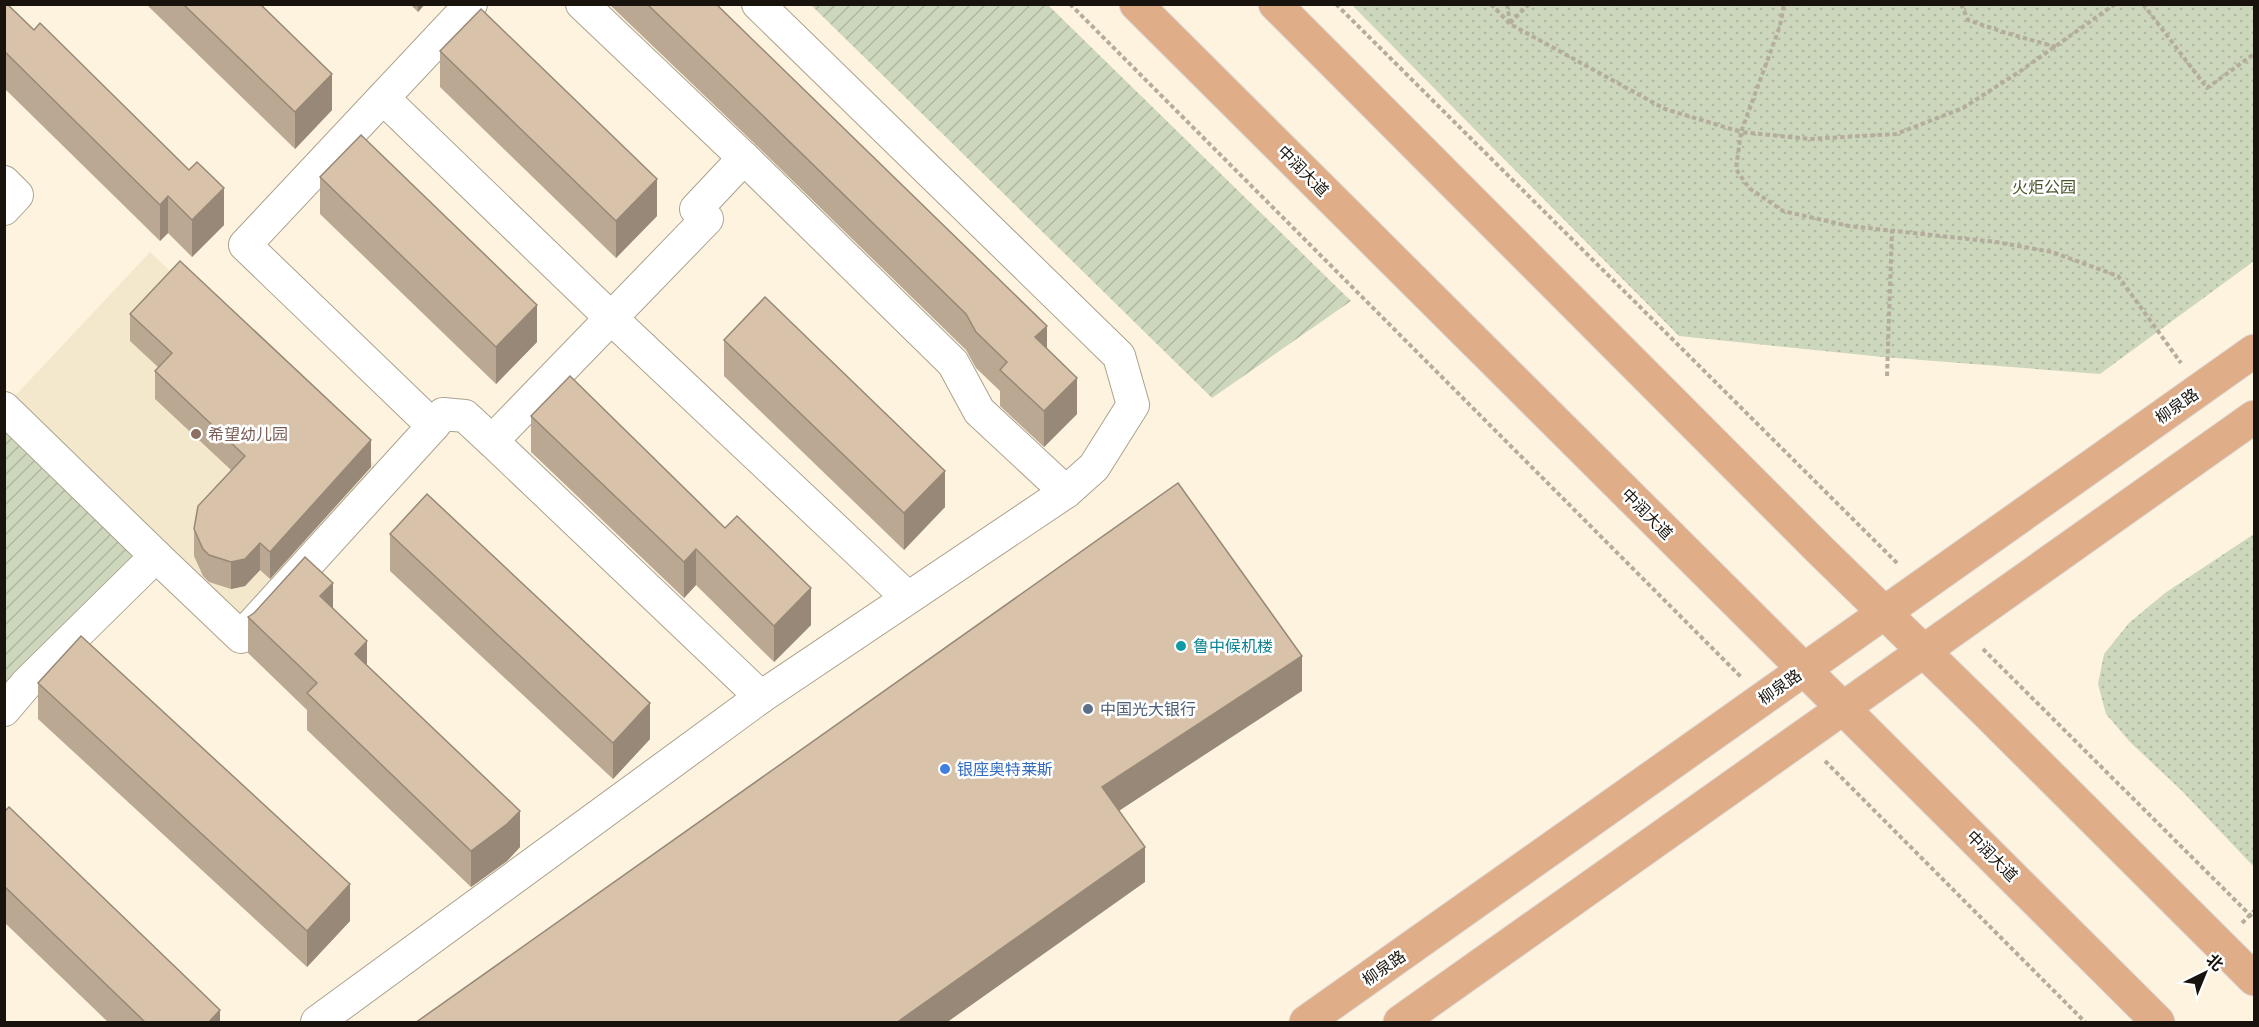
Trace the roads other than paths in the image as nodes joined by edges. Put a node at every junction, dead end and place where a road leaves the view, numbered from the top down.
1 (471, 4) edge
2 (582, 4) edge
3 (758, 4) edge
4 (1136, 4) edge
5 (1275, 4) edge
6 (383, 98) junction
7 (744, 158) junction
8 (4, 183) edge
9 (4, 208) edge
10 (611, 318) junction
11 (2254, 351) edge
12 (4, 408) edge
13 (2254, 417) edge
14 (434, 426) junction
15 (492, 441) junction
16 (1066, 492) junction
17 (156, 556) junction
18 (907, 597) junction
19 (1885, 613) junction
20 (1924, 651) junction
21 (1804, 670) junction
22 (761, 697) junction
23 (1843, 709) junction
24 (4, 710) edge
25 (2254, 980) edge
26 (317, 1023) edge
27 (1306, 1023) edge
28 (1400, 1023) edge
29 (2158, 1023) edge

1 - 6 street
2 - 7 street
3 - 16 street
4 - 21 main road, 中润大道
5 - 19 main road
6 - 10 street
6 - 14 street
7 - 10 street
7 - 16 street
8 - 9 street
10 - 15 street
10 - 18 street
11 - 19 main road, 柳泉路
12 - 17 street
13 - 20 main road
14 - 15 street
14 - 17 street
15 - 22 street
16 - 18 street
17 - 24 street
18 - 22 street
19 - 20 main road
19 - 21 main road, 柳泉路
20 - 23 main road
20 - 25 main road
21 - 23 main road, 中润大道
21 - 27 main road, 柳泉路
22 - 26 street
23 - 28 main road
23 - 29 main road, 中润大道

